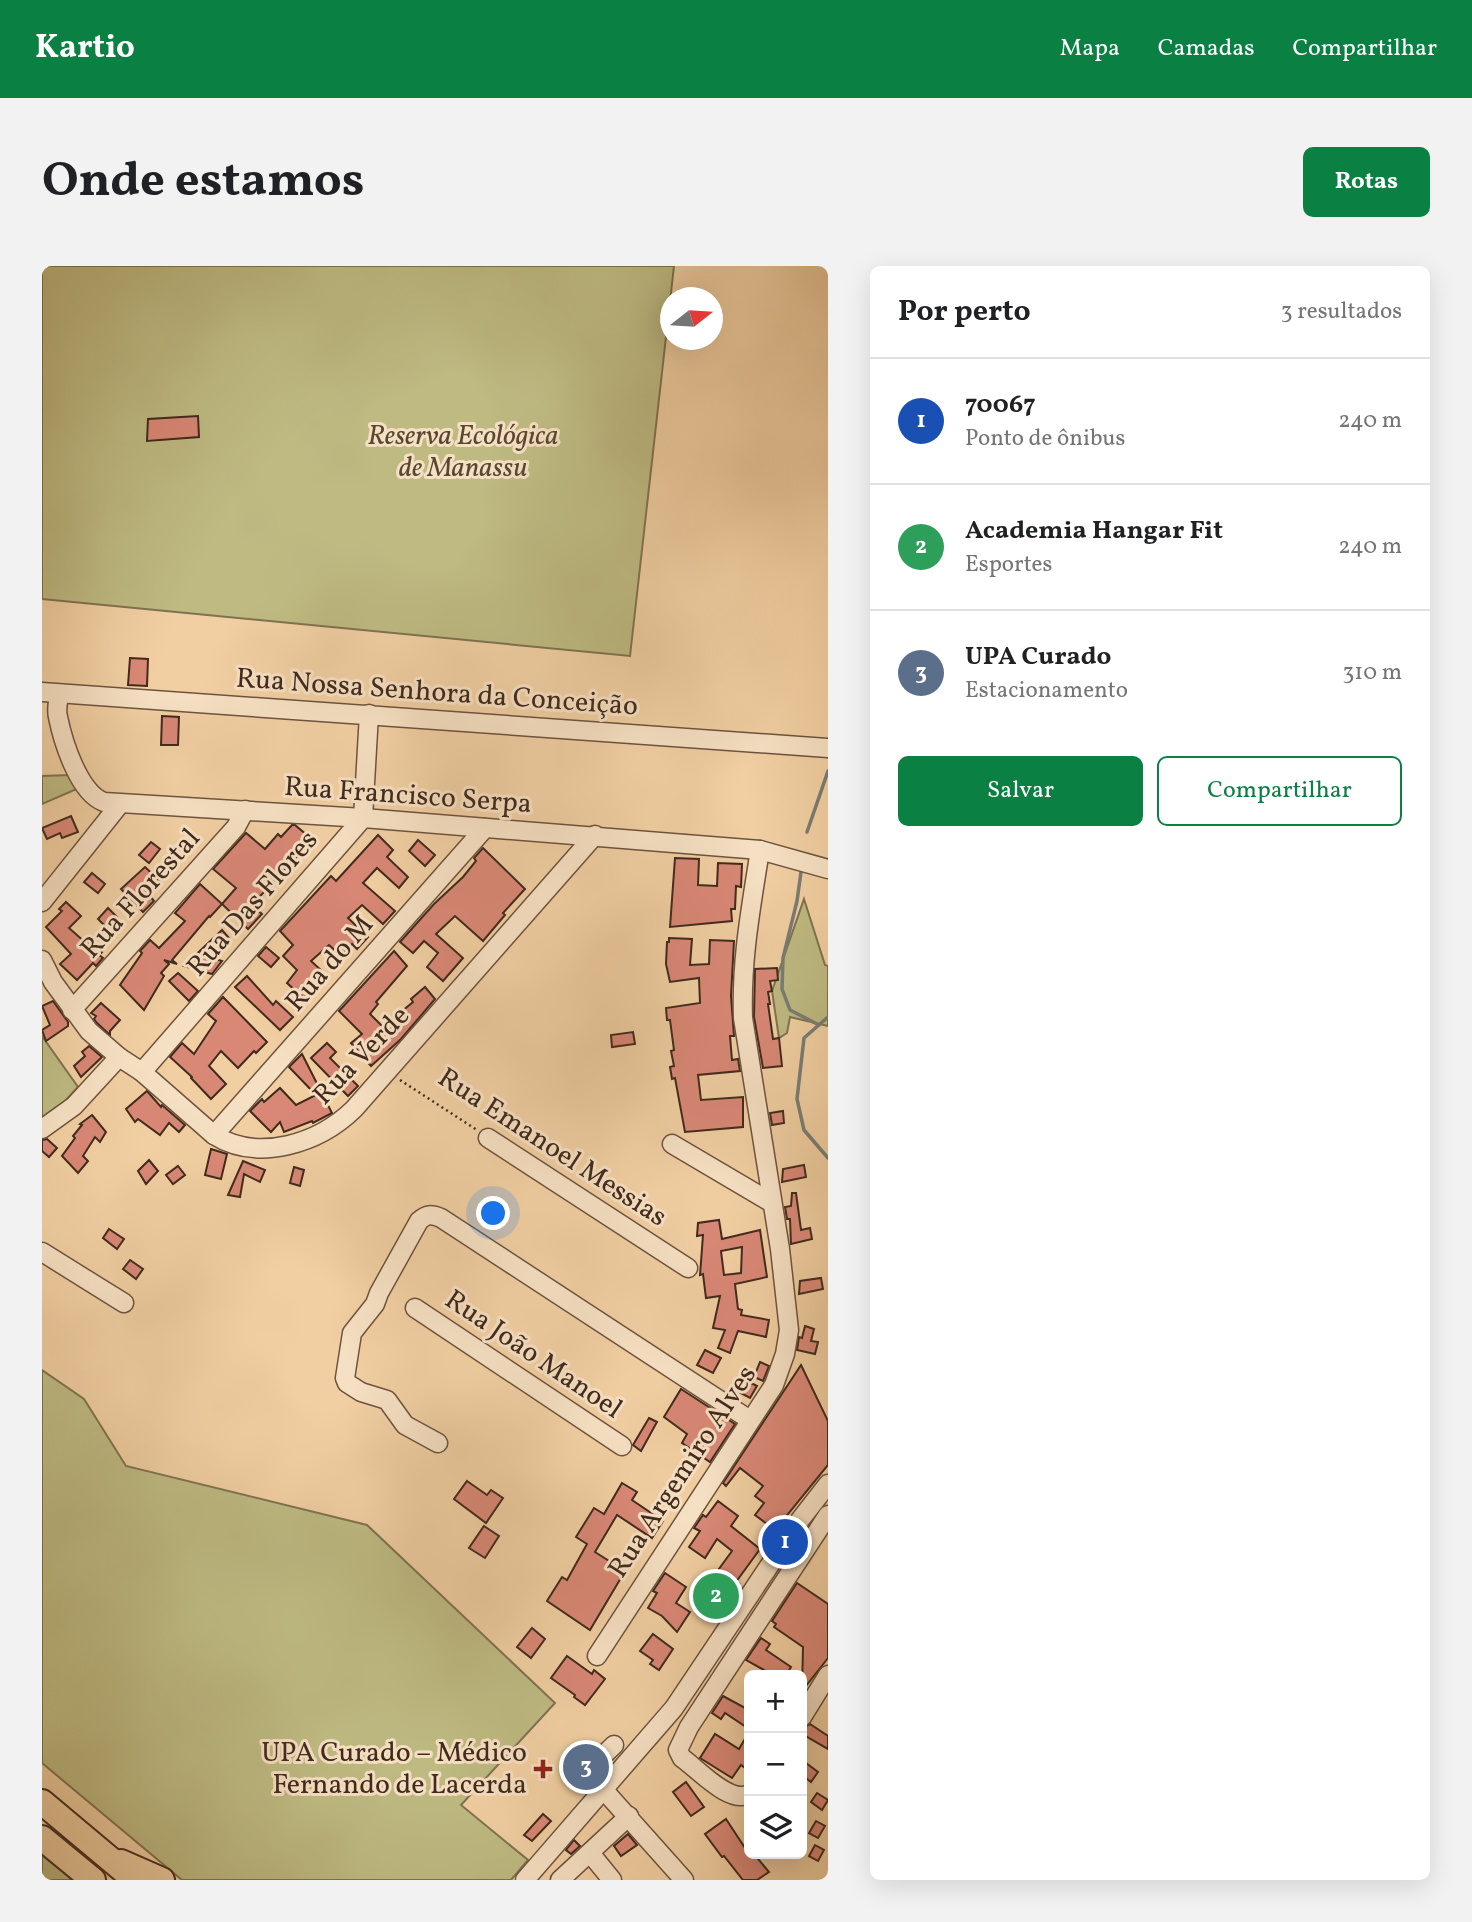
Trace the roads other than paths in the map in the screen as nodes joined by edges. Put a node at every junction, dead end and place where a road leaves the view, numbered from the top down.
1 (51, 694) edge
2 (369, 714) junction
3 (828, 748) edge
4 (120, 804) junction
5 (246, 810) junction
6 (363, 818) junction
7 (485, 828) junction
8 (595, 835) junction
9 (761, 850) junction
10 (828, 869) edge
11 (42, 902) edge
12 (42, 960) edge
13 (72, 1010) junction
14 (119, 1057) junction
15 (142, 1072) junction
16 (42, 1129) edge
17 (214, 1135) junction
18 (488, 1138) road end
19 (672, 1144) dead end
20 (772, 1203) junction
21 (45, 1256) edge
22 (688, 1268) dead end
23 (124, 1303) dead end
24 (415, 1308) dead end
25 (750, 1420) junction
26 (438, 1443) dead end
27 (622, 1446) dead end
28 (828, 1484) edge
29 (828, 1515) edge
30 (597, 1656) dead end
31 (828, 1675) edge
32 (807, 1709) edge
33 (614, 1745) dead end
34 (584, 1774) dead end
35 (602, 1788) junction
36 (746, 1796) edge
37 (42, 1802) edge
38 (629, 1816) junction
39 (42, 1838) edge
40 (590, 1853) junction
41 (105, 1855) junction
42 (93, 1880) edge
43 (135, 1880) edge
44 (162, 1880) edge
45 (525, 1880) edge
46 (560, 1880) edge
47 (612, 1880) edge
48 (684, 1880) edge

1 - 2 street, Rua Nossa Senhora da Conceição
1 - 4 street, Rua Francisco Serpa
2 - 3 street, Rua Nossa Senhora da Conceição
2 - 6 street
4 - 5 street, Rua Francisco Serpa
4 - 11 street
5 - 6 street, Rua Francisco Serpa
5 - 13 street, Rua Florestal
6 - 7 street, Rua Francisco Serpa
6 - 15 street, Rua Das Flores
7 - 8 street, Rua Francisco Serpa
7 - 17 street, Rua do M
8 - 9 street, Rua Francisco Serpa
8 - 17 street, Rua Verde
9 - 10 street, Rua Francisco Serpa
9 - 20 street, Rua Argemiro Alves
12 - 13 street, Rua Verde
13 - 14 street, Rua Verde
14 - 15 street, Rua Verde
14 - 16 street
15 - 17 street, Rua Verde
18 - 22 street, Rua Emanoel Messias
19 - 20 street
20 - 25 street, Rua Argemiro Alves
21 - 23 street
24 - 27 street, Rua João Manoel
25 - 26 street
25 - 30 street, Rua Argemiro Alves
28 - 35 street
29 - 36 street
31 - 32 street
33 - 34 street
35 - 38 street
35 - 45 street
37 - 41 highway
38 - 40 street
38 - 48 street
39 - 42 highway
40 - 46 street
40 - 47 street
41 - 43 highway
41 - 44 highway

